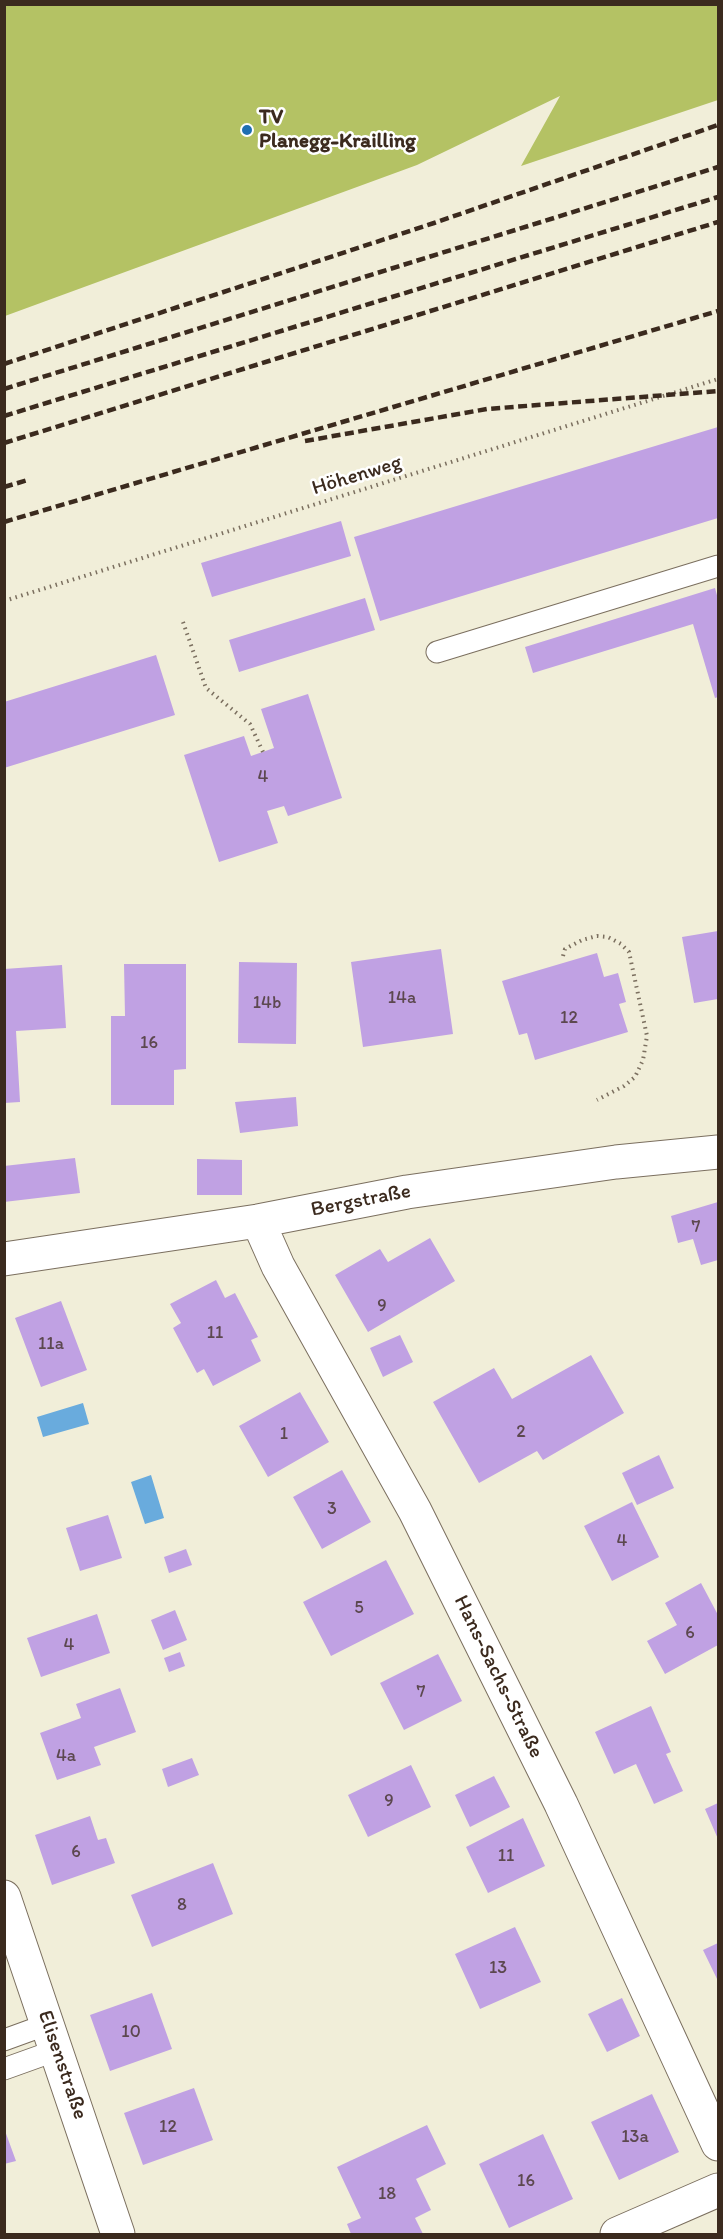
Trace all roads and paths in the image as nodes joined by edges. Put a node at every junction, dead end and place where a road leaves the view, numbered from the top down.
1 (718, 379) edge
2 (718, 566) edge
3 (4, 602) edge
4 (183, 622) dead end
5 (437, 652) dead end
6 (263, 752) dead end
7 (564, 956) dead end
8 (597, 1100) dead end
9 (718, 1152) edge
10 (258, 1221) junction
11 (4, 1259) edge
12 (4, 1897) edge
13 (52, 2037) junction
14 (4, 2040) edge
15 (4, 2069) edge
16 (718, 2144) edge
17 (718, 2190) edge
18 (118, 2235) edge
19 (617, 2235) edge

1 - 3 path, Höhenweg
2 - 5 lane
4 - 6 path
7 - 8 path
9 - 10 street, Bergstraße
10 - 11 street, Bergstraße
10 - 16 street, Hans-Sachs-Straße
12 - 13 street, Elisenstraße
13 - 14 lane
13 - 15 lane
13 - 18 street, Elisenstraße
17 - 19 street

